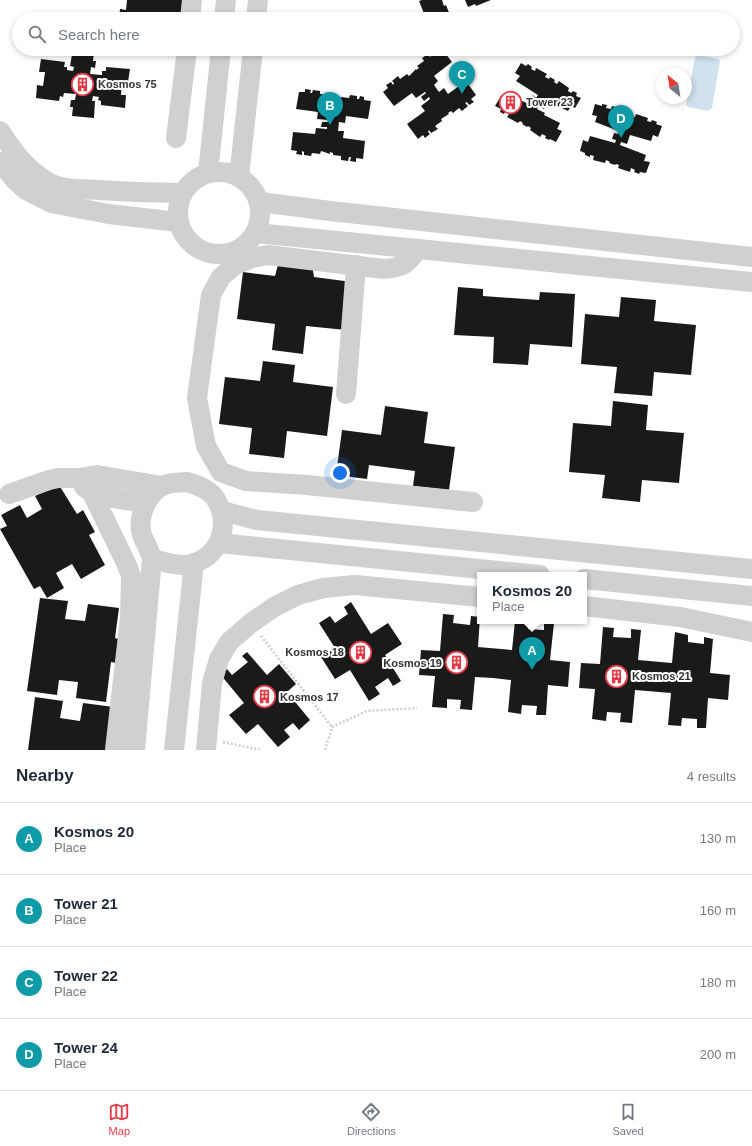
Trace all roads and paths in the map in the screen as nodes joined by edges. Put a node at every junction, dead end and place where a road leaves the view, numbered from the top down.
1 (192, 0) edge
2 (226, 0) edge
3 (258, 0) edge
4 (191, 12) edge
5 (225, 12) edge
6 (257, 12) edge
7 (186, 56) edge
8 (220, 56) edge
9 (252, 56) edge
10 (0, 131) edge
11 (176, 138) dead end
12 (0, 162) edge
13 (208, 173) junction
14 (239, 177) junction
15 (183, 193) junction
16 (260, 202) junction
17 (178, 222) junction
18 (256, 233) junction
19 (418, 249) junction
20 (752, 257) edge
21 (356, 265) junction
22 (752, 282) edge
23 (346, 394) dead end
24 (85, 485) junction
25 (162, 486) junction
26 (10, 494) dead end
27 (473, 502) dead end
28 (146, 503) junction
29 (222, 511) junction
30 (219, 543) junction
31 (152, 559) junction
32 (194, 563) junction
33 (752, 569) edge
34 (510, 572) edge
35 (587, 579) edge
36 (744, 595) edge
37 (477, 597) edge
38 (587, 606) edge
39 (251, 623) junction
40 (733, 627) junction
41 (752, 632) edge
42 (182, 680) junction
43 (212, 683) junction
44 (417, 708) dead end
45 (332, 727) junction
46 (207, 744) edge
47 (115, 750) edge
48 (135, 750) edge
49 (174, 750) edge
50 (261, 750) edge
51 (325, 750) edge

1 - 4 street
2 - 5 street
3 - 6 street
7 - 11 street
8 - 13 street
9 - 14 street
10 - 15 street
12 - 17 street
13 - 14 street
13 - 15 street
14 - 16 street
15 - 17 street
16 - 18 street
16 - 20 street
17 - 18 street
18 - 19 street
19 - 21 street
19 - 22 street
21 - 23 street
21 - 27 street
24 - 25 street
24 - 26 street
24 - 28 street
24 - 47 street
25 - 28 street
25 - 29 street
28 - 31 street
29 - 30 street
29 - 33 street
30 - 32 street
30 - 34 street
31 - 32 street
31 - 48 street
32 - 42 street
35 - 36 street
36 - 40 street
37 - 39 street
38 - 40 street
39 - 43 street
39 - 45 path
40 - 41 street
42 - 43 street
42 - 49 street
43 - 46 street
44 - 45 path
45 - 51 path
46 - 50 path

